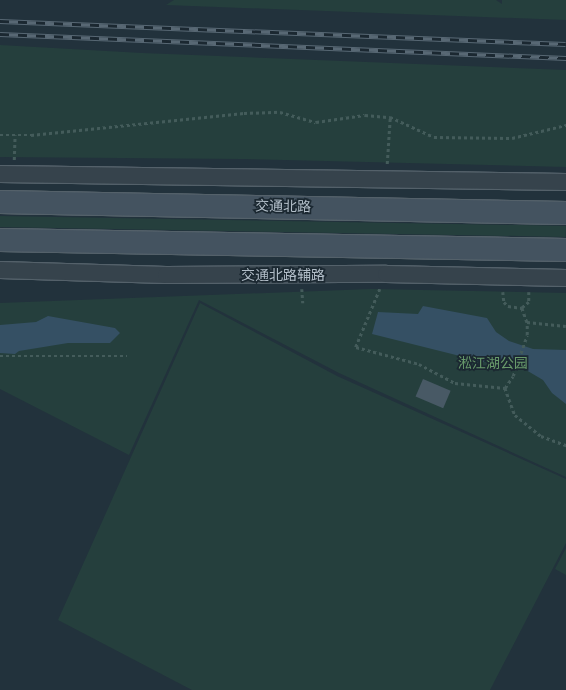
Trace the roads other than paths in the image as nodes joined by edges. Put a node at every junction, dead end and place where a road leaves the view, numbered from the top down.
1 (7, 174) edge
2 (566, 182) edge
3 (0, 202) edge
4 (566, 213) edge
5 (0, 240) edge
6 (566, 250) edge
7 (0, 270) edge
8 (566, 278) edge

1 - 2 street
3 - 4 main road, 交通北路
5 - 6 main road
7 - 8 street, 交通北路辅路

